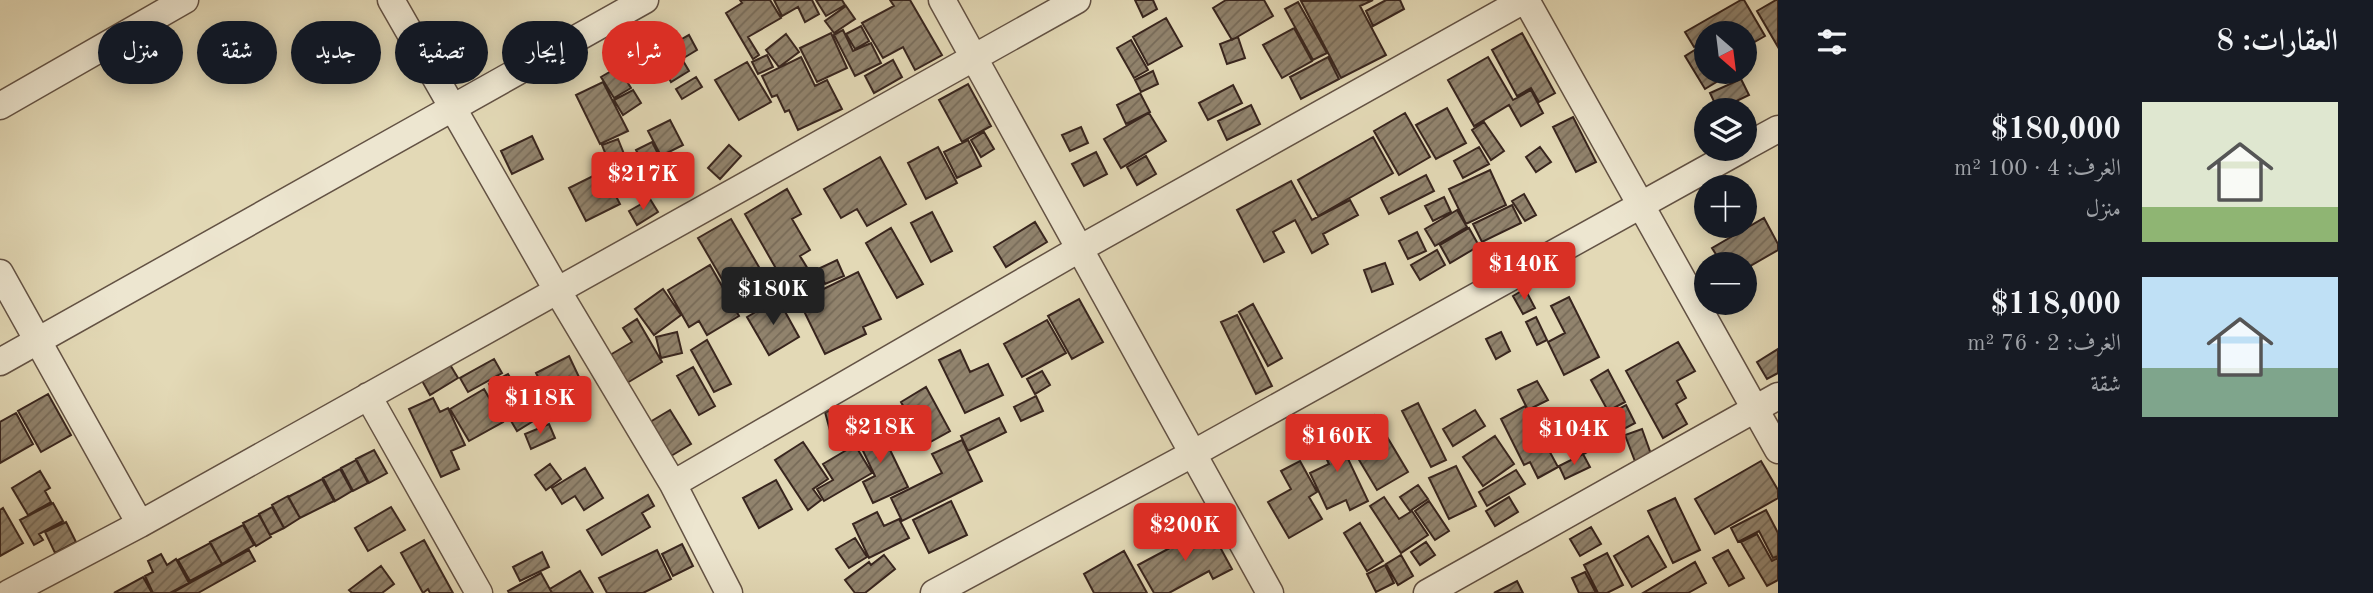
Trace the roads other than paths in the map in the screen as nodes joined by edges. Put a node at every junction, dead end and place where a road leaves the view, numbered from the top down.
1 (186, 0) edge
2 (391, 0) edge
3 (645, 0) edge
4 (942, 0) edge
5 (1077, 0) edge
6 (1525, 0) edge
7 (973, 57) junction
8 (0, 106) edge
9 (453, 108) junction
10 (1778, 129) edge
11 (1757, 140) edge
12 (1720, 161) edge
13 (1641, 205) junction
14 (1081, 248) junction
15 (0, 274) edge
16 (557, 290) junction
17 (37, 340) junction
18 (0, 362) edge
19 (368, 396) junction
20 (1778, 396) edge
21 (1755, 409) junction
22 (1778, 450) edge
23 (1194, 453) junction
24 (673, 484) junction
25 (140, 524) junction
26 (19, 591) edge
27 (479, 593) edge
28 (729, 593) edge
29 (934, 593) edge
30 (1270, 593) edge
31 (1427, 593) edge

1 - 8 street
2 - 9 street
3 - 9 street
4 - 7 street
5 - 7 street
6 - 13 street
6 - 14 street
7 - 14 street
7 - 16 street
9 - 16 street
9 - 17 street
10 - 11 street
12 - 13 street
13 - 21 street
13 - 23 street
14 - 23 street
14 - 24 street
15 - 17 street
16 - 19 street
16 - 24 street
17 - 18 street
17 - 25 street
19 - 25 street
19 - 27 street
20 - 21 street
21 - 22 street
21 - 31 street
23 - 29 street
23 - 30 street
24 - 28 street
25 - 26 street

